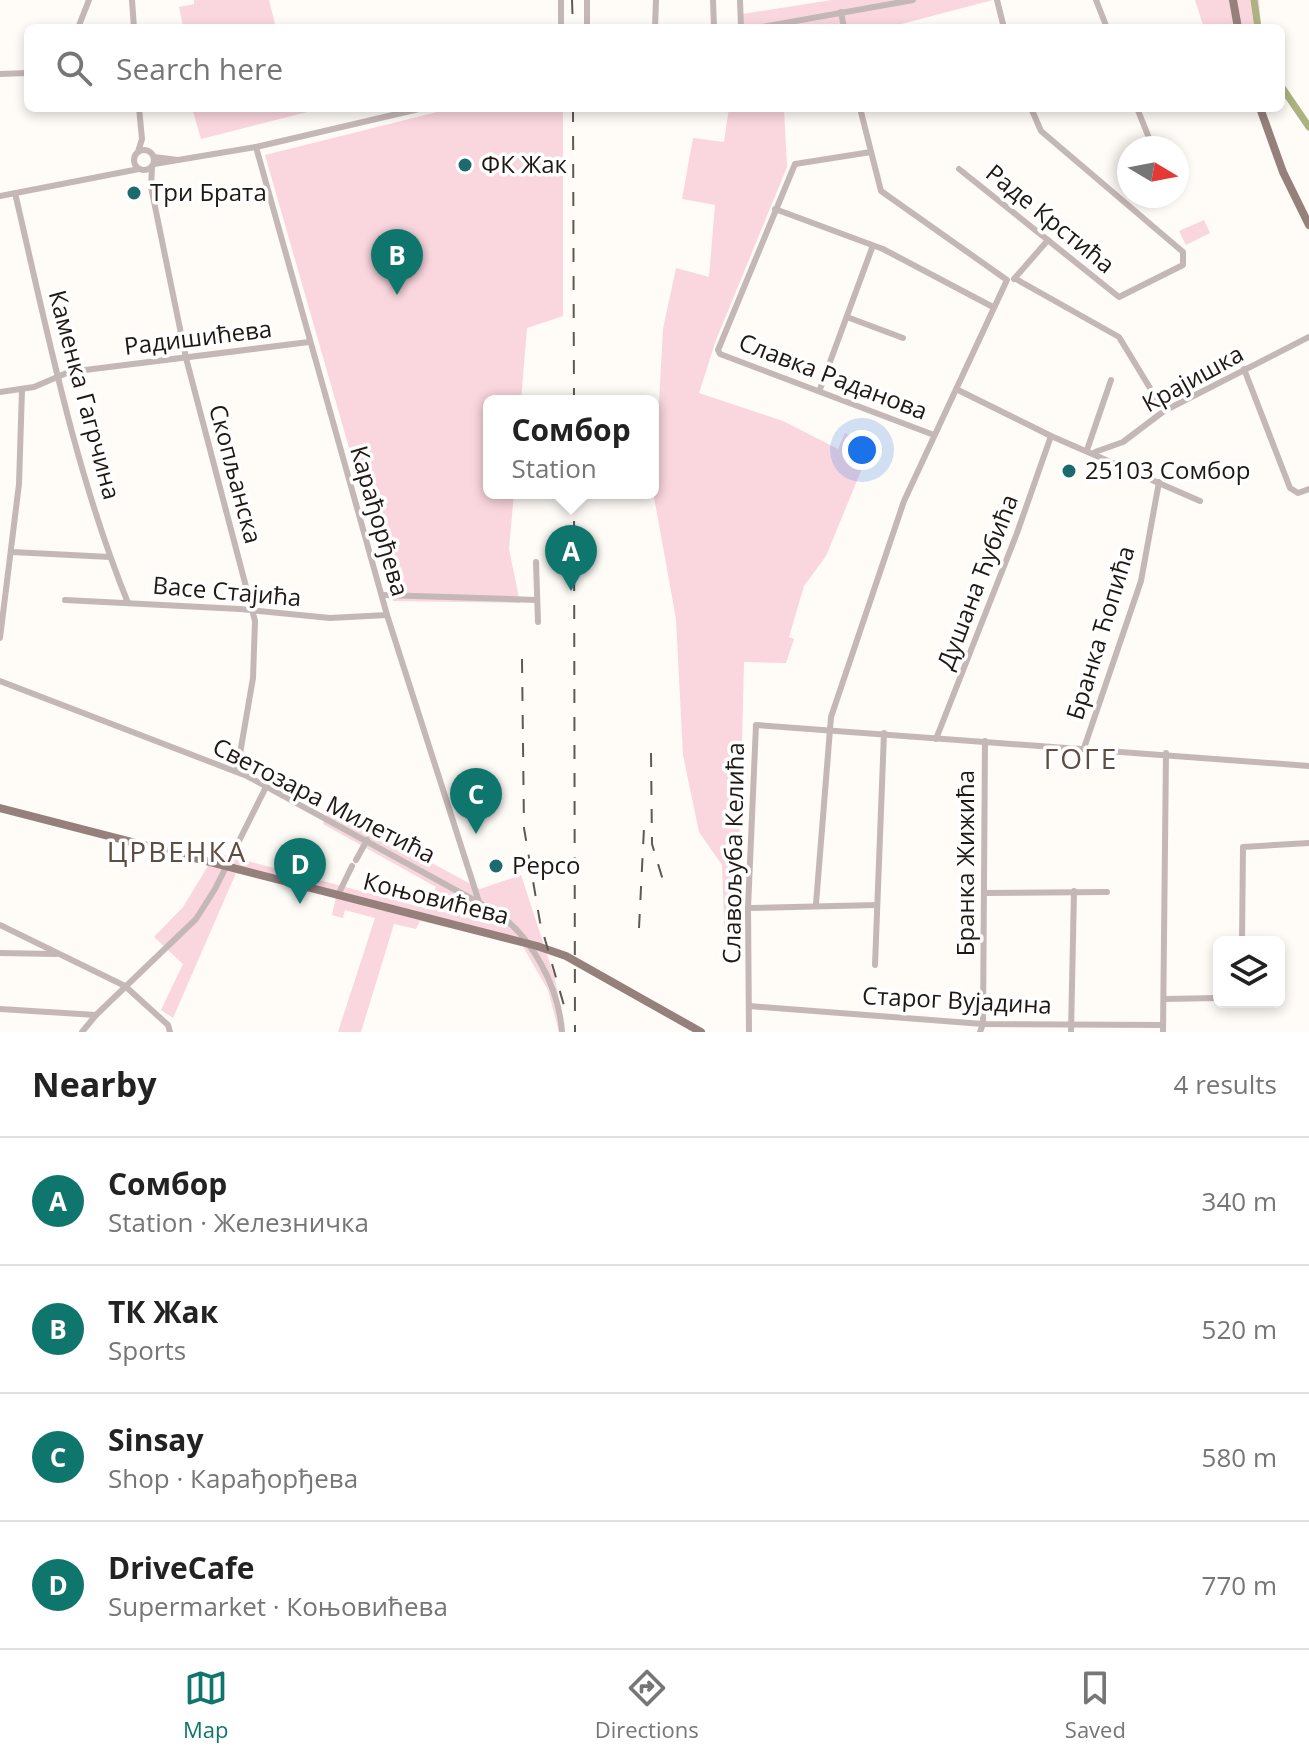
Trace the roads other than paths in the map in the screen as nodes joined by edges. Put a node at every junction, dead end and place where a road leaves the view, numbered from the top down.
1 (89, 0) edge
2 (132, 0) edge
3 (561, 0) edge
4 (587, 0) edge
5 (656, 0) edge
6 (713, 0) edge
7 (740, 0) edge
8 (913, 0) edge
9 (997, 0) edge
10 (1096, 0) edge
11 (1233, 0) edge
12 (841, 12) junction
13 (80, 24) edge
14 (134, 24) edge
15 (561, 24) edge
16 (587, 24) edge
17 (655, 24) edge
18 (714, 24) edge
19 (741, 24) edge
20 (777, 24) edge
21 (843, 24) edge
22 (1003, 24) edge
23 (1105, 24) edge
24 (1237, 24) edge
25 (24, 73) edge
26 (0, 74) edge
27 (139, 112) edge
28 (406, 112) edge
29 (861, 112) edge
30 (1033, 112) edge
31 (1139, 112) edge
32 (1261, 112) edge
33 (1148, 136) edge
34 (142, 139) junction
35 (256, 147) junction
36 (871, 152) junction
37 (136, 155) junction
38 (152, 160) junction
39 (959, 169) dead end
40 (141, 170) junction
41 (115, 172) junction
42 (151, 187) junction
43 (15, 193) junction
44 (0, 196) edge
45 (775, 209) junction
46 (1309, 225) edge
47 (1048, 240) junction
48 (872, 248) junction
49 (1016, 279) junction
50 (1007, 280) junction
51 (993, 307) junction
52 (847, 317) junction
53 (1309, 337) edge
54 (903, 338) dead end
55 (309, 342) junction
56 (186, 358) junction
57 (1244, 369) junction
58 (58, 376) junction
59 (1111, 380) dead end
60 (820, 389) junction
61 (956, 389) junction
62 (22, 390) junction
63 (0, 392) edge
64 (1164, 411) junction
65 (934, 435) junction
66 (1051, 436) junction
67 (1091, 451) junction
68 (1159, 482) junction
69 (1309, 489) edge
70 (1200, 501) dead end
71 (12, 552) junction
72 (110, 557) junction
73 (536, 562) dead end
74 (383, 595) junction
75 (65, 600) dead end
76 (537, 600) junction
77 (128, 603) junction
78 (253, 610) junction
79 (387, 615) junction
80 (538, 622) dead end
81 (0, 638) edge
82 (0, 681) edge
83 (827, 729) junction
84 (884, 733) junction
85 (936, 739) junction
86 (985, 741) junction
87 (1084, 748) junction
88 (1166, 753) junction
89 (1309, 766) edge
90 (237, 771) junction
91 (266, 787) junction
92 (0, 808) edge
93 (367, 840) junction
94 (1309, 843) edge
95 (227, 867) junction
96 (1074, 891) junction
97 (1107, 892) dead end
98 (984, 893) junction
99 (338, 895) junction
100 (479, 902) junction
101 (816, 904) junction
102 (877, 905) junction
103 (748, 908) junction
104 (0, 925) edge
105 (1242, 936) edge
106 (527, 943) junction
107 (0, 953) edge
108 (58, 954) junction
109 (875, 965) dead end
110 (125, 986) junction
111 (1213, 998) edge
112 (1164, 999) junction
113 (749, 1006) junction
114 (0, 1009) edge
115 (96, 1015) junction
116 (983, 1024) junction
117 (1070, 1028) edge
118 (1163, 1029) edge
119 (170, 1030) edge
120 (82, 1032) edge
121 (562, 1032) edge
122 (701, 1032) edge
123 (749, 1032) edge
124 (980, 1032) edge

1 - 13 street
2 - 14 street
3 - 15 street
4 - 16 street
5 - 17 street
6 - 18 street
7 - 19 street
8 - 12 street
9 - 22 street
10 - 23 street
11 - 24 main road
12 - 20 street
12 - 21 street
25 - 26 street
27 - 34 street
28 - 35 street
29 - 36 street
30 - 47 street, Раде Крстића
31 - 33 street
32 - 46 main road
34 - 37 street
34 - 38 street
35 - 38 street
35 - 55 street, Карађорђева
36 - 45 street
36 - 50 street
37 - 38 street
37 - 40 street, Скопљанска
37 - 41 street
38 - 40 street
38 - 42 street, Скопљанска
39 - 47 street, Раде Крстића
40 - 41 street
40 - 42 street, Скопљанска
41 - 43 street
42 - 56 street, Скопљанска
43 - 44 street
43 - 58 street, Каменка Гагрчина
45 - 48 street
45 - 60 street, Славка Раданова
47 - 49 street
48 - 51 street
48 - 52 street
49 - 50 street
49 - 64 street
50 - 51 street
51 - 61 street
52 - 54 street
52 - 60 street
53 - 57 street, Крајишка
55 - 56 street, Радишићева
55 - 74 street, Карађорђева
56 - 58 street, Радишићева
56 - 78 street, Скопљанска
57 - 64 street, Крајишка
57 - 69 street
58 - 62 street, Радишићева
58 - 72 street, Каменка Гагрчина
59 - 67 street
60 - 65 street, Славка Раданова
61 - 65 street
61 - 66 street, Славка Раданова
62 - 63 street, Радишићева
62 - 71 street
64 - 67 street, Крајишка
65 - 83 street
66 - 67 street, Славка Раданова
66 - 85 street, Душана Ћубића
67 - 68 street, Славка Раданова
68 - 70 street, Славка Раданова
68 - 87 street, Бранка Ћопића
71 - 72 street
71 - 81 street
72 - 77 street, Каменка Гагрчина
73 - 76 street
74 - 76 street
74 - 79 street, Карађорђева
75 - 77 street, Васе Стајића
76 - 80 street
77 - 78 street, Васе Стајића
78 - 79 street, Васе Стајића
78 - 90 street, Скопљанска
79 - 100 street, Карађорђева
82 - 90 street, Светозара Милетића
83 - 84 street
83 - 101 street
83 - 103 street, Славољуба Келића
84 - 85 street
84 - 102 street
85 - 86 street
86 - 87 street
86 - 98 street, Бранка Жижића
87 - 88 street
88 - 89 street
88 - 112 street
90 - 91 street, Светозара Милетића
91 - 93 street, Светозара Милетића
91 - 95 street
92 - 95 main road, Коњовићева
93 - 99 street
93 - 100 street, Светозара Милетића
94 - 105 street
95 - 99 main road, Коњовићева
95 - 110 street
96 - 97 street
96 - 98 street
96 - 117 street
98 - 116 street, Бранка Жижића
99 - 106 main road, Коњовићева
100 - 106 street, Светозара Милетића
101 - 102 street
101 - 103 street
102 - 109 street
103 - 113 street, Славољуба Келића
104 - 108 street
106 - 121 street, Светозара Милетића
106 - 122 main road, Коњовићева
107 - 108 street
108 - 110 street
110 - 115 street
110 - 119 street
111 - 112 street
112 - 118 street
113 - 116 street, Старог Вујадина
113 - 123 street, Славољуба Келића
114 - 115 street
115 - 120 street
116 - 117 street, Старог Вујадина
116 - 124 street, Бранка Жижића
117 - 118 street, Старог Вујадина

